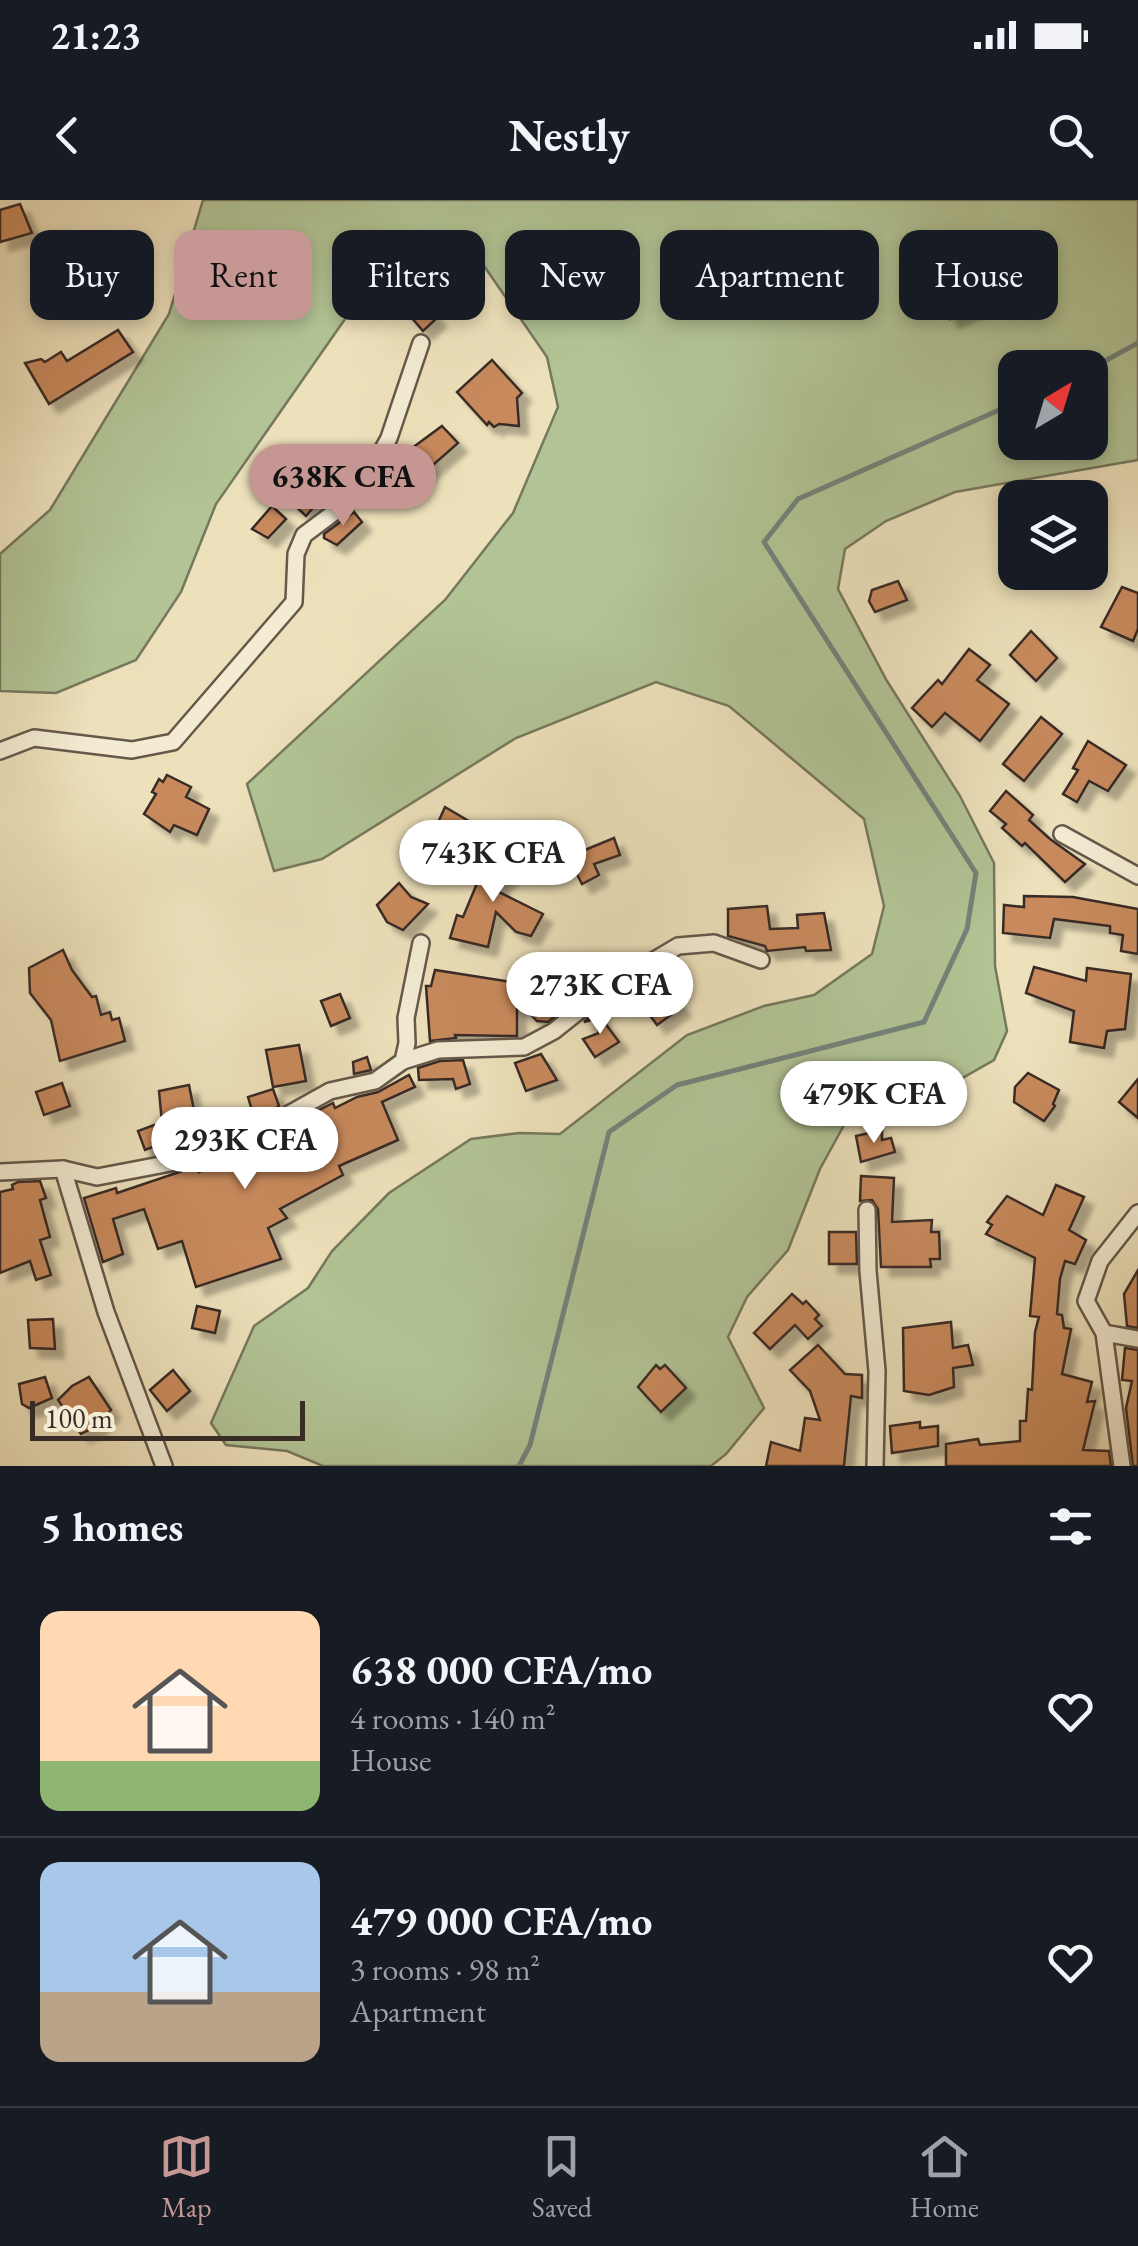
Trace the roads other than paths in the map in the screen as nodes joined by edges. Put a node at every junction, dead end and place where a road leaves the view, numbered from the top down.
1 (421, 343) dead end
2 (0, 751) edge
3 (1062, 834) dead end
4 (1138, 876) edge
5 (422, 943) dead end
6 (760, 960) dead end
7 (402, 1061) junction
8 (63, 1169) junction
9 (0, 1172) edge
10 (867, 1210) dead end
11 (1138, 1212) edge
12 (1104, 1333) junction
13 (1138, 1339) edge
14 (164, 1466) edge
15 (874, 1466) edge
16 (1122, 1466) edge

1 - 2 street
3 - 4 street
5 - 7 street
6 - 7 street
7 - 8 street
8 - 9 street
8 - 14 street
10 - 15 street
11 - 12 street
12 - 13 street
12 - 16 street

